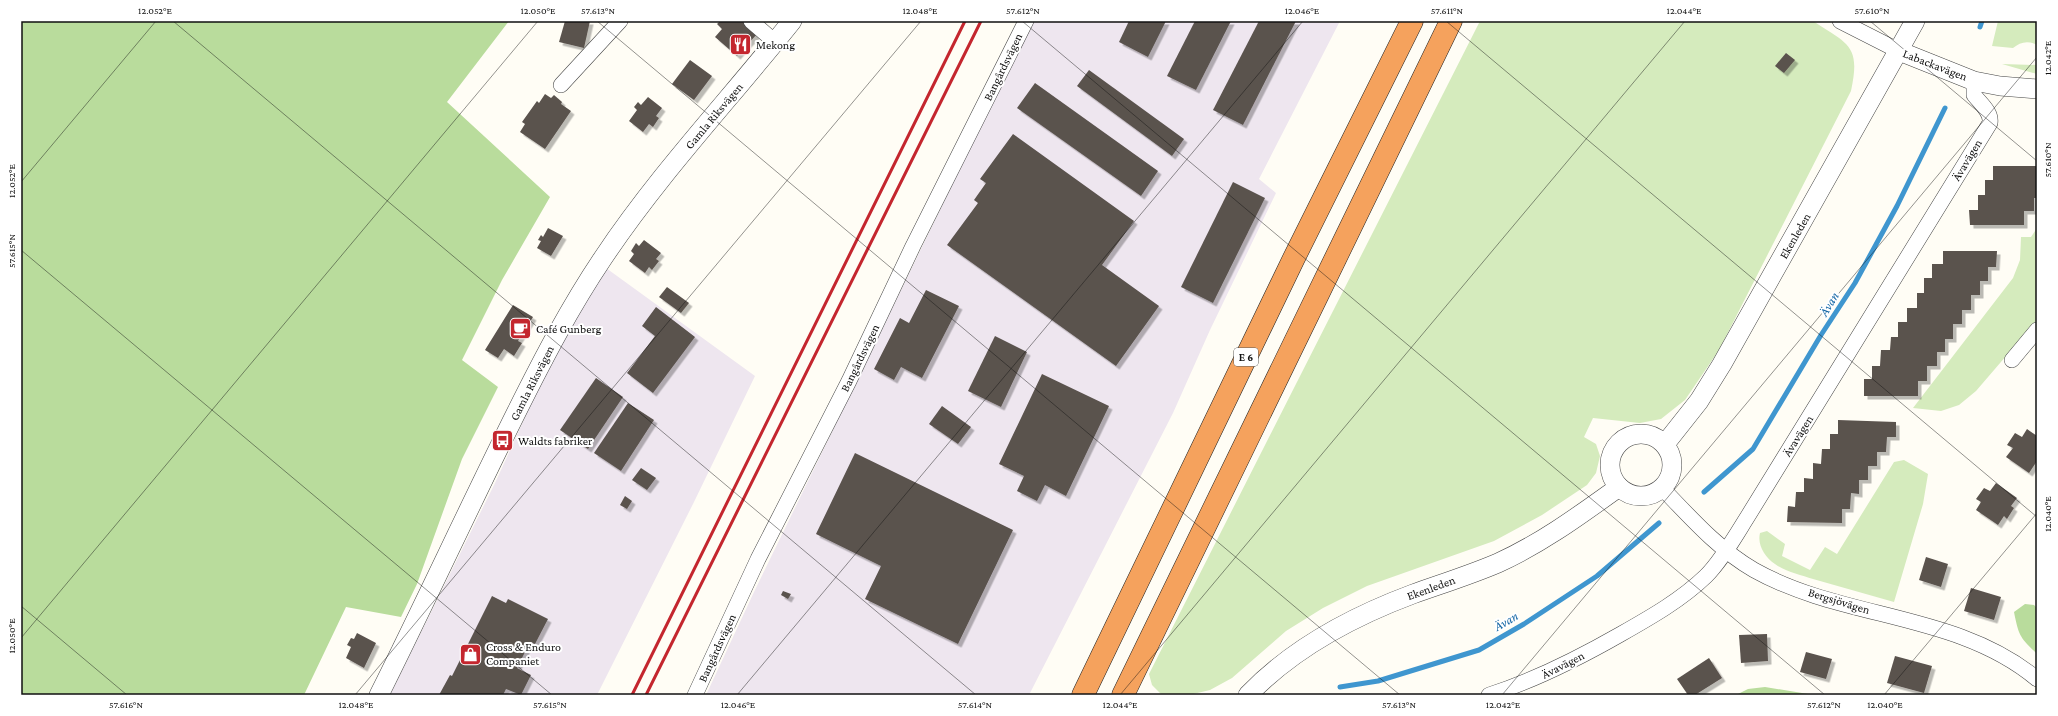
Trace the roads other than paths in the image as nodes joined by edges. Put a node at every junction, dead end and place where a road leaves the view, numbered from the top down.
1 (620, 21) edge
2 (751, 21) edge
3 (792, 21) edge
4 (1026, 21) edge
5 (1412, 21) edge
6 (1451, 21) edge
7 (1840, 21) edge
8 (1915, 21) edge
9 (775, 42) junction
10 (1899, 51) junction
11 (1974, 80) junction
12 (561, 85) dead end
13 (2037, 89) edge
14 (2037, 330) edge
15 (2012, 360) dead end
16 (1665, 444) junction
17 (1619, 487) junction
18 (1662, 488) junction
19 (1725, 550) junction
20 (2037, 679) edge
21 (379, 695) edge
22 (695, 695) edge
23 (1083, 695) edge
24 (1123, 695) edge
25 (1248, 695) edge
26 (1489, 695) edge

1 - 12 street
2 - 9 street
3 - 9 street, Gamla Riksvägen
4 - 22 street, Bangårdsvägen
5 - 23 highway, E 6
6 - 24 highway
7 - 10 street, Labackavägen
8 - 10 street, Ekenleden
9 - 21 street, Gamla Riksvägen
10 - 11 street, Labackavägen
10 - 16 street, Ekenleden
11 - 13 street, Labackavägen
11 - 19 street, Ävavägen
14 - 15 street
16 - 17 street
16 - 18 street
17 - 18 street
17 - 25 street, Ekenleden
18 - 19 street, Bergsjövägen
19 - 20 street, Bergsjövägen
19 - 26 street, Ävavägen

